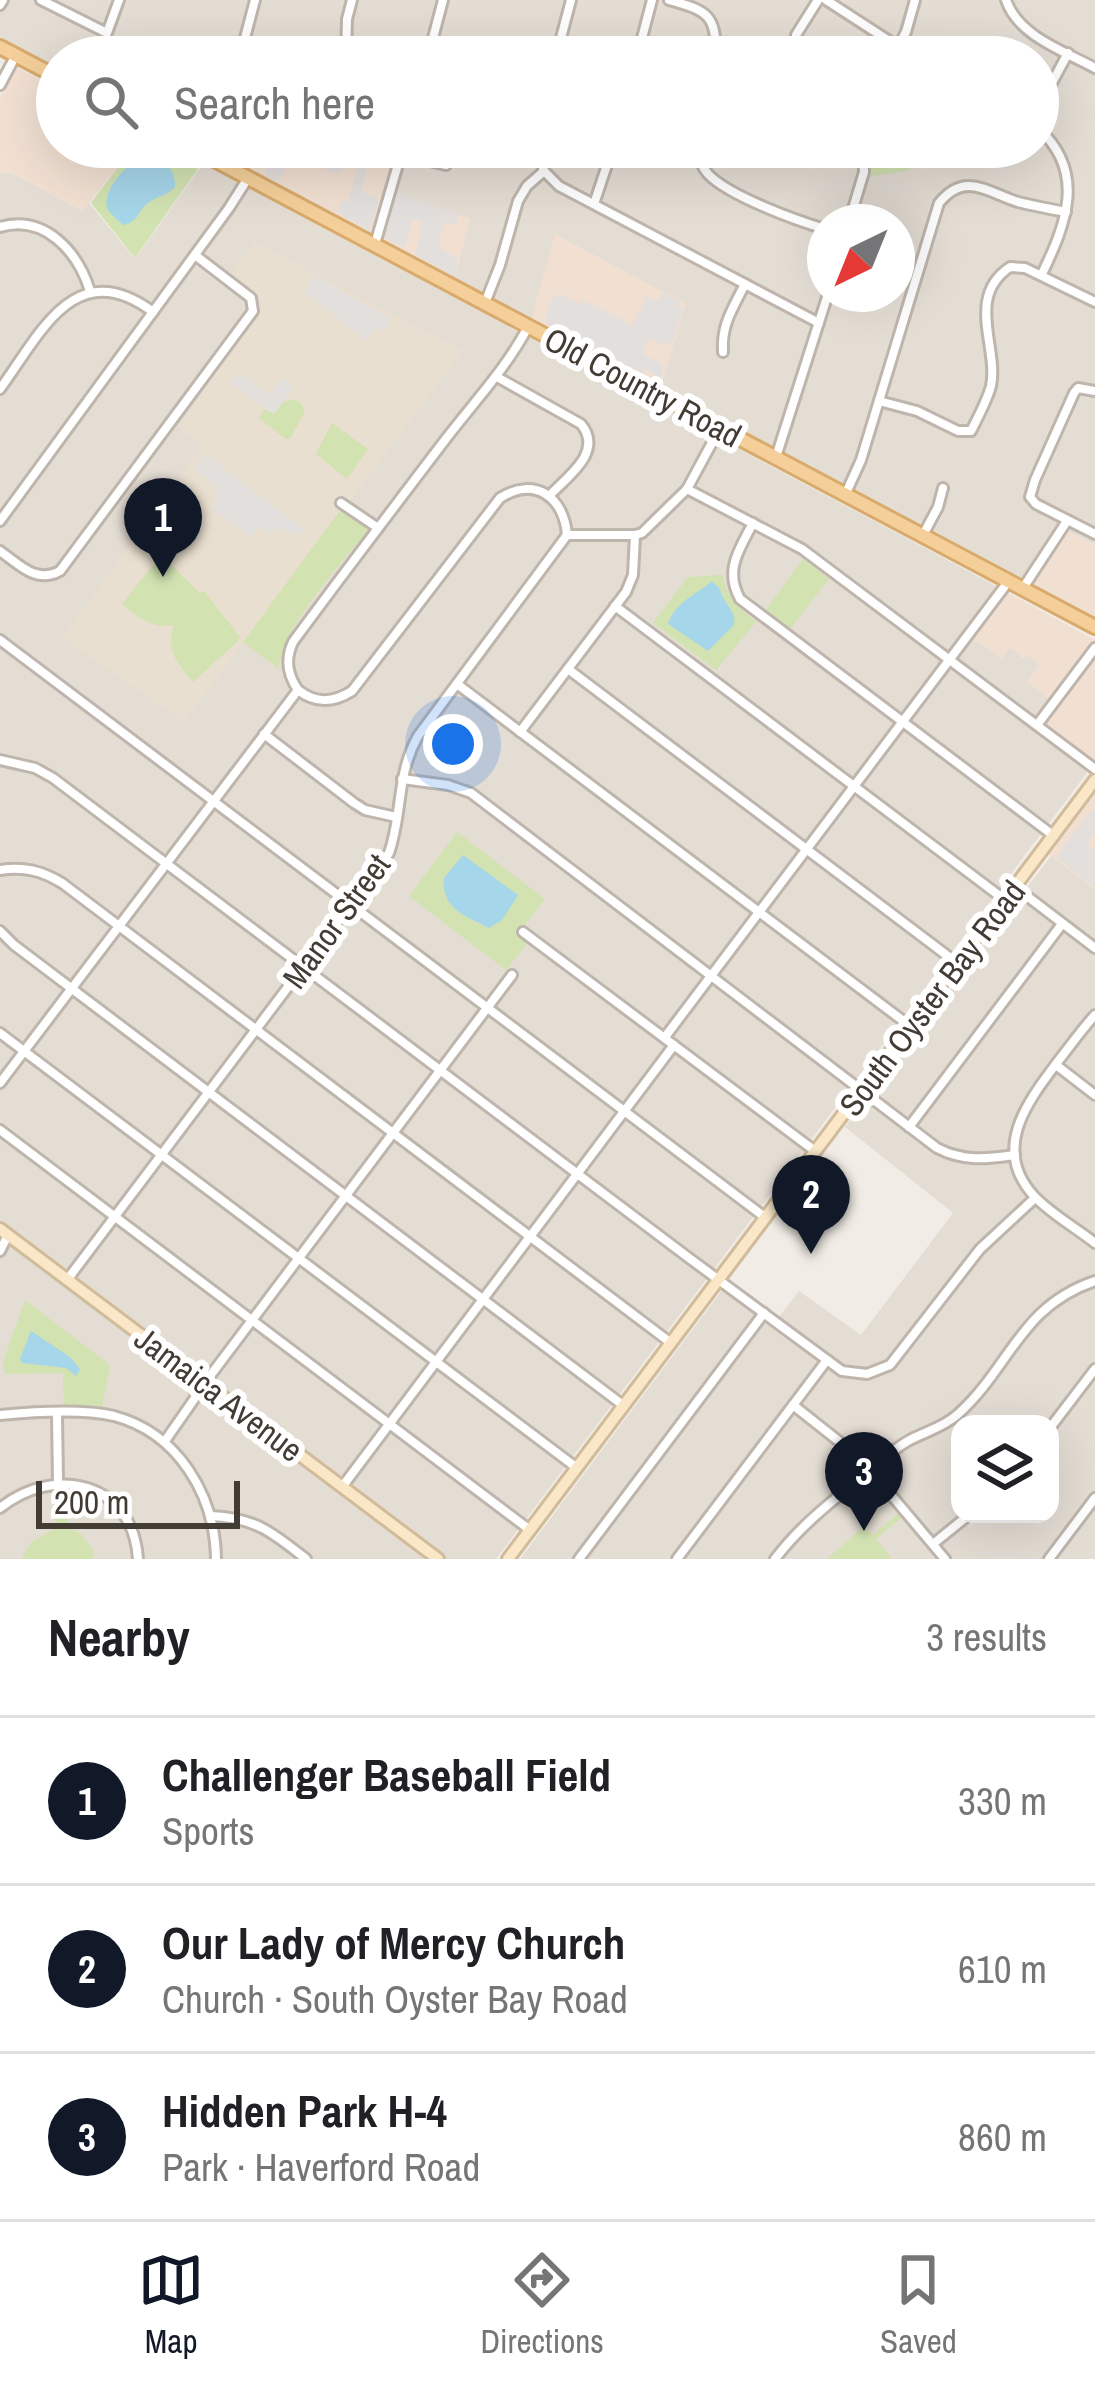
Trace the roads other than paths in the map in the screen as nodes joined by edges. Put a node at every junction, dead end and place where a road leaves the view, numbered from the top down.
1 (41, 0) edge
2 (119, 0) edge
3 (255, 0) edge
4 (352, 0) edge
5 (443, 0) edge
6 (571, 0) edge
7 (652, 0) edge
8 (669, 0) edge
9 (822, 0) edge
10 (915, 0) edge
11 (1006, 0) edge
12 (245, 36) edge
13 (346, 36) edge
14 (434, 36) edge
15 (562, 36) edge
16 (643, 36) edge
17 (715, 36) edge
18 (796, 36) edge
19 (881, 36) edge
20 (904, 36) edge
21 (1039, 36) edge
22 (0, 47) edge
23 (1059, 48) edge
24 (1068, 53) junction
25 (16, 55) junction
26 (36, 66) edge
27 (1095, 68) edge
28 (1059, 70) edge
29 (0, 86) edge
30 (1059, 154) edge
31 (234, 168) edge
32 (397, 168) edge
33 (543, 168) edge
34 (606, 168) edge
35 (705, 168) edge
36 (864, 168) edge
37 (544, 172) junction
38 (248, 178) junction
39 (594, 204) junction
40 (854, 204) edge
41 (1066, 212) junction
42 (807, 223) edge
43 (0, 227) edge
44 (375, 245) junction
45 (195, 255) junction
46 (1042, 274) junction
47 (745, 284) junction
48 (90, 291) junction
49 (1095, 302) edge
50 (484, 303) junction
51 (153, 312) junction
52 (822, 312) edge
53 (819, 323) junction
54 (528, 326) junction
55 (724, 352) dead end
56 (496, 377) junction
57 (0, 389) edge
58 (1095, 391) edge
59 (879, 400) junction
60 (720, 428) junction
61 (776, 458) junction
62 (687, 488) junction
63 (943, 488) dead end
64 (845, 495) junction
65 (549, 496) junction
66 (340, 503) dead end
67 (0, 521) edge
68 (1067, 521) junction
69 (753, 524) junction
70 (378, 528) junction
71 (635, 535) junction
72 (1095, 535) edge
73 (567, 536) junction
74 (923, 536) junction
75 (0, 550) edge
76 (1009, 581) junction
77 (1023, 588) junction
78 (616, 606) junction
79 (1095, 627) edge
80 (2, 646) edge
81 (1095, 648) edge
82 (950, 660) junction
83 (568, 669) junction
84 (458, 684) junction
85 (298, 689) junction
86 (903, 722) junction
87 (1037, 725) junction
88 (520, 732) junction
89 (263, 734) junction
90 (0, 760) edge
91 (1095, 769) edge
92 (402, 779) junction
93 (1095, 780) edge
94 (854, 786) junction
95 (213, 801) junction
96 (396, 817) junction
97 (1054, 836) junction
98 (806, 850) junction
99 (166, 863) junction
100 (0, 870) edge
101 (1016, 887) junction
102 (1006, 900) junction
103 (350, 904) junction
104 (759, 912) junction
105 (1063, 924) junction
106 (119, 926) junction
107 (0, 931) edge
108 (523, 932) dead end
109 (1095, 948) edge
110 (958, 964) junction
111 (303, 967) junction
112 (512, 975) dead end
113 (712, 975) junction
114 (71, 988) junction
115 (488, 1008) junction
116 (1095, 1015) edge
117 (911, 1027) junction
118 (256, 1030) junction
119 (0, 1033) edge
120 (665, 1037) junction
121 (674, 1045) junction
122 (24, 1051) junction
123 (1055, 1065) junction
124 (441, 1071) junction
125 (0, 1083) edge
126 (863, 1090) junction
127 (209, 1092) junction
128 (1095, 1095) edge
129 (626, 1112) junction
130 (909, 1127) junction
131 (0, 1130) edge
132 (394, 1133) junction
133 (816, 1151) junction
134 (162, 1155) junction
135 (1015, 1155) junction
136 (578, 1174) junction
137 (346, 1196) junction
138 (1035, 1198) junction
139 (115, 1217) junction
140 (766, 1218) junction
141 (4, 1232) edge
142 (531, 1237) junction
143 (1095, 1243) edge
144 (0, 1251) edge
145 (299, 1258) junction
146 (68, 1280) junction
147 (719, 1280) junction
148 (1095, 1281) edge
149 (484, 1300) junction
150 (764, 1313) junction
151 (252, 1321) junction
152 (671, 1343) junction
153 (827, 1360) junction
154 (436, 1362) junction
155 (1095, 1369) edge
156 (206, 1384) junction
157 (794, 1405) junction
158 (624, 1406) junction
159 (57, 1414) junction
160 (0, 1415) edge
161 (1059, 1416) edge
162 (389, 1424) junction
163 (165, 1441) junction
164 (577, 1468) junction
165 (870, 1470) junction
166 (58, 1484) junction
167 (342, 1487) junction
168 (1095, 1498) edge
169 (0, 1508) edge
170 (212, 1516) junction
171 (959, 1523) edge
172 (530, 1530) junction
173 (933, 1544) junction
174 (138, 1559) edge
175 (216, 1559) edge
176 (306, 1559) edge
177 (438, 1559) edge
178 (508, 1559) edge
179 (579, 1559) edge
180 (677, 1559) edge
181 (775, 1559) edge
182 (945, 1559) edge
183 (1049, 1559) edge

1 - 2 street
3 - 12 street
4 - 13 street
5 - 14 street
6 - 15 street
7 - 16 street
8 - 17 street
9 - 18 street
9 - 19 street
10 - 20 street
11 - 21 street
22 - 25 main road
23 - 24 street
24 - 27 street
24 - 28 street
25 - 26 main road
25 - 29 street
30 - 41 street
31 - 38 main road, Old Country Road
32 - 44 street
33 - 37 street
34 - 39 street
35 - 42 street
36 - 40 street
37 - 39 street
37 - 50 street
38 - 44 main road, Old Country Road
38 - 45 street
39 - 47 street
41 - 46 street
41 - 59 street
43 - 48 street
44 - 50 main road, Old Country Road
45 - 51 street
45 - 75 street
46 - 49 street
46 - 59 street
47 - 53 street
47 - 55 street
48 - 51 street
48 - 57 street
50 - 54 main road, Old Country Road
51 - 67 street
52 - 53 street
53 - 61 street
54 - 56 street
54 - 60 main road, Old Country Road
56 - 65 street
56 - 70 street
58 - 68 street
59 - 64 street
60 - 61 main road, Old Country Road
60 - 62 street
61 - 64 main road, Old Country Road
62 - 69 street
62 - 71 street
63 - 74 street
64 - 74 main road, Old Country Road
65 - 73 street
65 - 85 street
66 - 70 street
68 - 72 street
68 - 77 street
69 - 82 street
69 - 86 street
70 - 85 street
71 - 73 street
71 - 78 street
73 - 84 street, Manor Street
74 - 76 main road, Old Country Road
76 - 77 main road, Old Country Road
76 - 82 street
77 - 79 main road, Old Country Road
78 - 83 street
78 - 94 street
80 - 95 street
81 - 87 street
82 - 86 street
82 - 87 street
83 - 88 street
83 - 98 street
84 - 88 street
84 - 92 street, Manor Street
85 - 89 street
86 - 94 street
86 - 97 street
87 - 91 street
88 - 104 street
89 - 95 street
89 - 96 street
90 - 99 street
92 - 96 street, Manor Street
92 - 113 street
93 - 97 main road, South Oyster Bay Road
94 - 98 street
94 - 102 street
95 - 99 street
95 - 103 street
96 - 103 street, Manor Street
97 - 101 main road, South Oyster Bay Road
98 - 104 street
98 - 110 street
99 - 106 street
99 - 111 street
100 - 106 street
101 - 102 main road, South Oyster Bay Road
101 - 105 street
102 - 110 main road, South Oyster Bay Road
103 - 111 street, Manor Street
103 - 115 street
104 - 113 street
104 - 117 street
105 - 109 street
105 - 130 street
106 - 114 street
106 - 118 street
107 - 114 street
108 - 120 street
110 - 117 main road, South Oyster Bay Road
111 - 118 street, Manor Street
111 - 124 street
112 - 115 street
113 - 120 street
113 - 126 street
114 - 122 street
114 - 127 street
115 - 124 street
115 - 129 street
116 - 123 street
117 - 126 main road, South Oyster Bay Road
118 - 127 street, Manor Street
118 - 132 street
119 - 122 street
120 - 121 street
121 - 129 street
121 - 133 street
122 - 125 street
122 - 134 street
123 - 128 street
123 - 135 street
124 - 132 street
124 - 136 street
126 - 130 street
126 - 133 main road, South Oyster Bay Road
127 - 134 street, Manor Street
127 - 137 street
129 - 136 street
129 - 140 street
130 - 135 street
131 - 139 street
132 - 137 street
132 - 142 street
133 - 140 main road, South Oyster Bay Road
134 - 139 street, Manor Street
134 - 145 street
135 - 138 street
136 - 142 street
136 - 147 street
137 - 145 street
137 - 149 street
138 - 143 street
138 - 153 street
139 - 146 street, Manor Street
139 - 151 street
140 - 147 main road, South Oyster Bay Road
141 - 144 street
141 - 146 main road, Jamaica Avenue
142 - 149 street
142 - 152 street
145 - 151 street
145 - 154 street
146 - 156 main road, Jamaica Avenue
147 - 150 street
147 - 152 main road, South Oyster Bay Road
148 - 165 street
149 - 154 street
149 - 158 street
150 - 153 street
150 - 179 street
151 - 156 street
151 - 162 street
152 - 158 main road, South Oyster Bay Road
153 - 157 street
154 - 162 street
154 - 164 street
155 - 161 street
156 - 163 street
156 - 167 main road, Jamaica Avenue
157 - 165 street
157 - 180 street
158 - 164 main road, South Oyster Bay Road
159 - 160 street
159 - 163 street
159 - 166 street
162 - 167 street
162 - 172 street
163 - 170 street
164 - 172 main road, South Oyster Bay Road
165 - 173 street
165 - 181 street
166 - 169 street
166 - 174 street
167 - 177 main road, Jamaica Avenue
168 - 183 street
170 - 175 street
170 - 176 street
171 - 173 street
172 - 178 main road, South Oyster Bay Road
173 - 182 street

